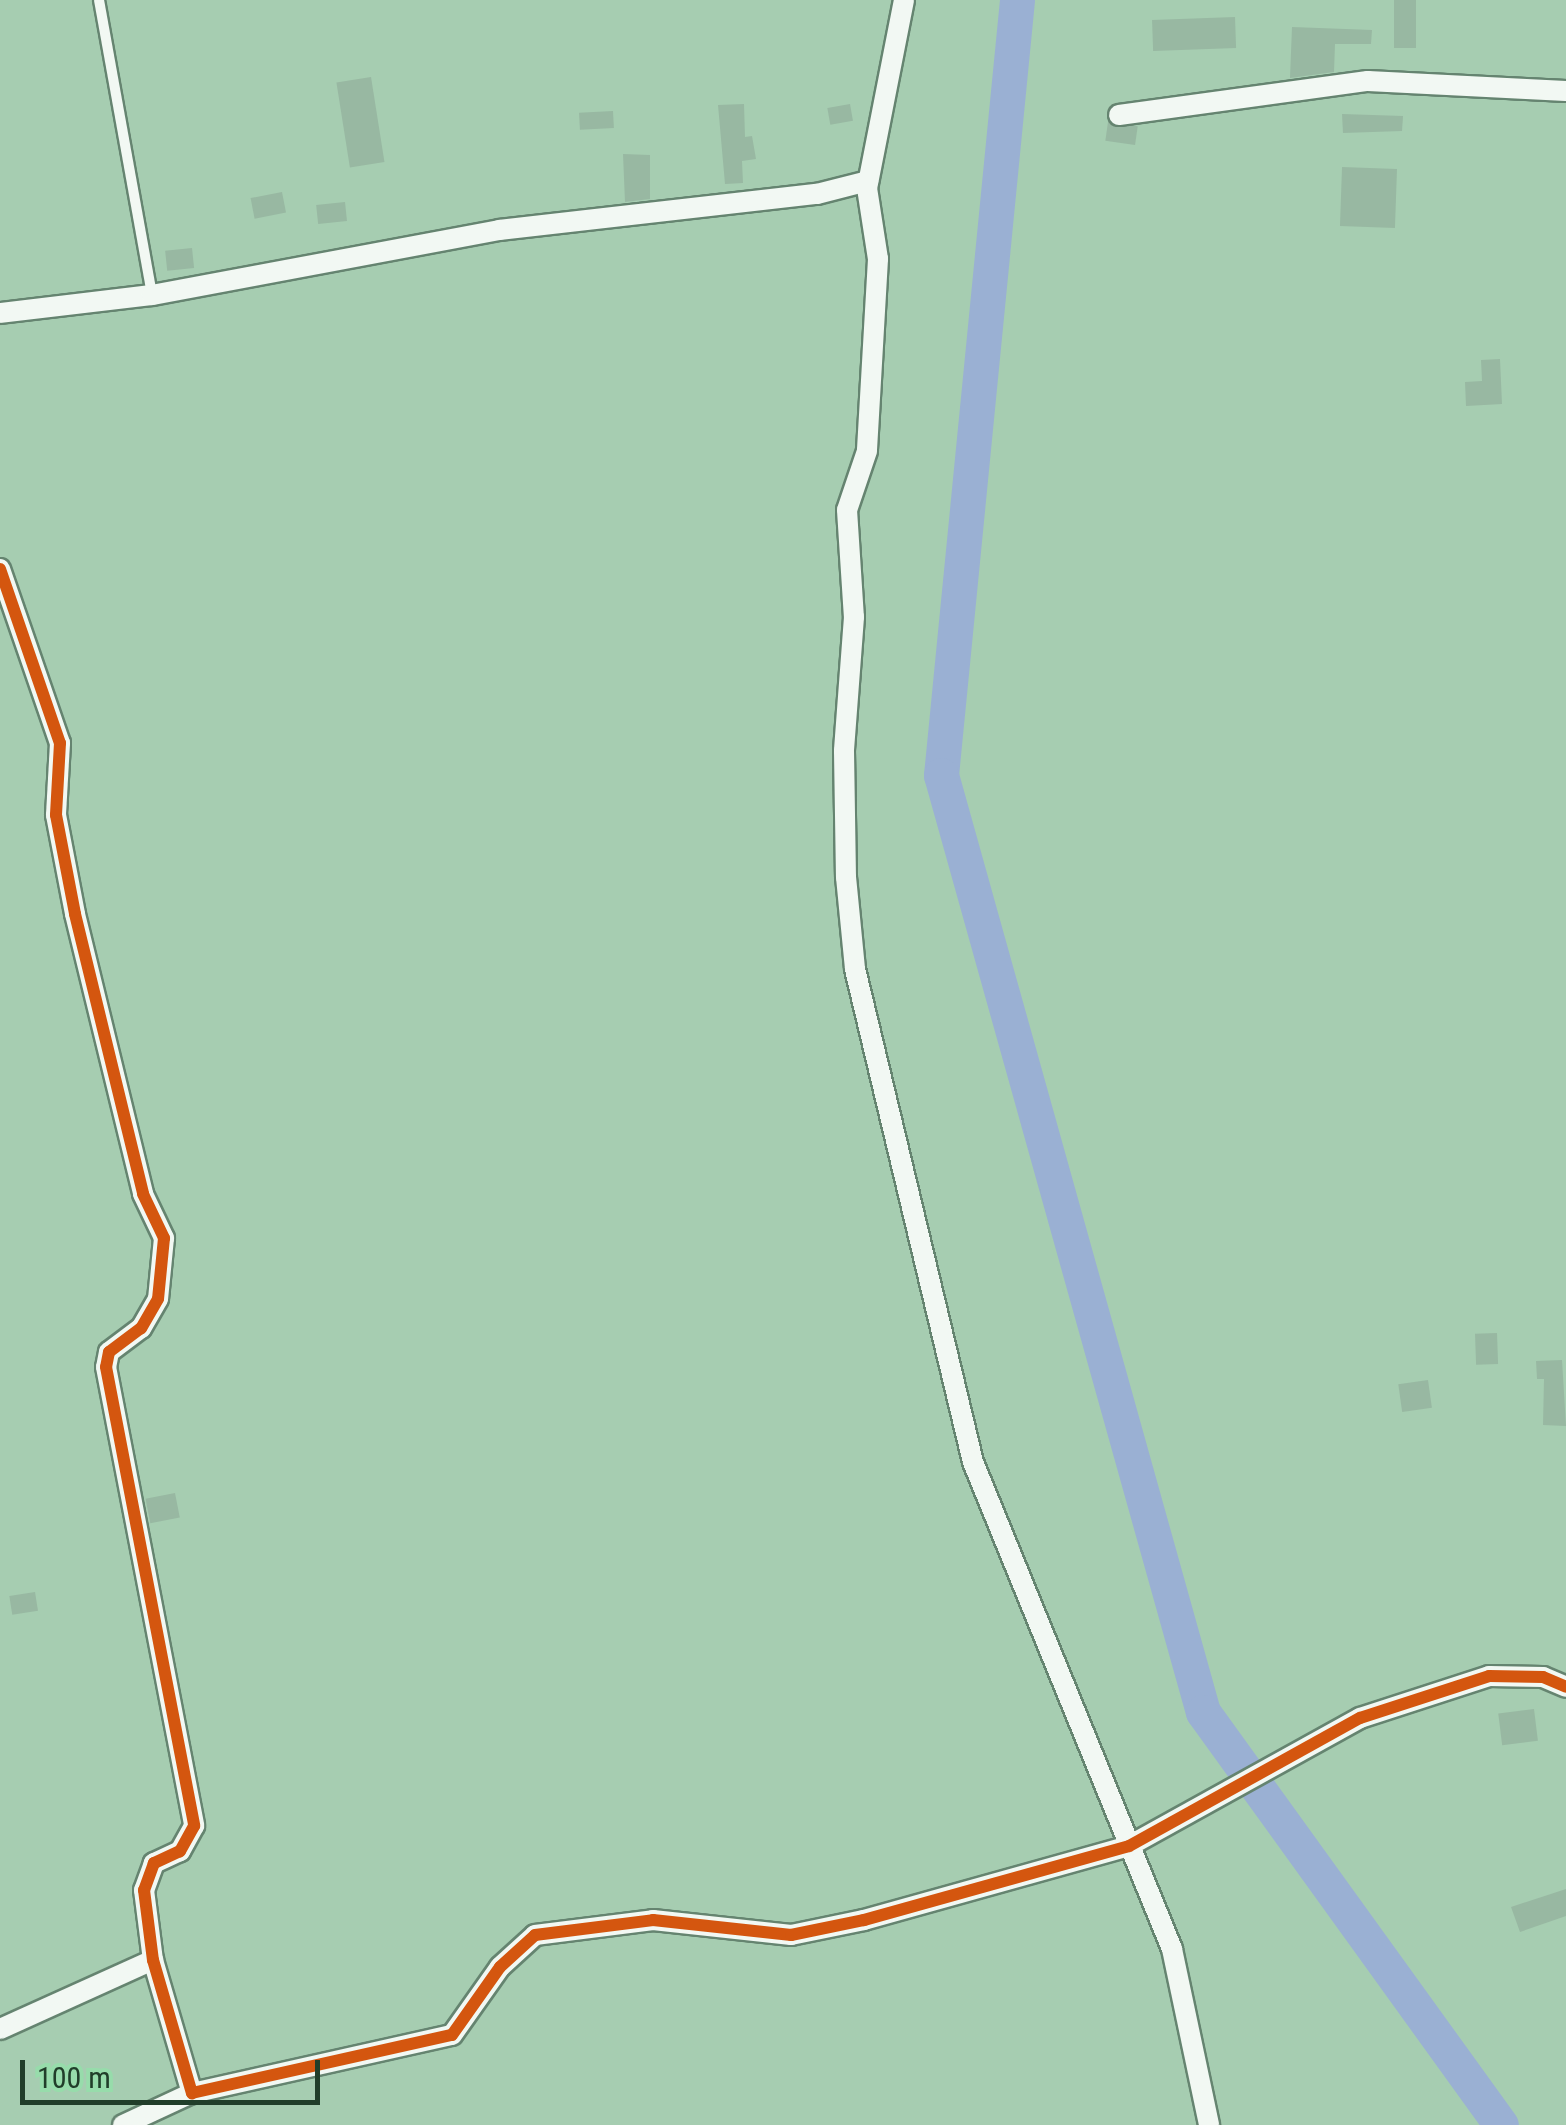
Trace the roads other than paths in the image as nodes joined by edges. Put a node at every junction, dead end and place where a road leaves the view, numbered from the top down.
1 (99, 0) edge
2 (904, 0) edge
3 (1566, 91) edge
4 (1118, 115) dead end
5 (868, 180) junction
6 (152, 295) junction
7 (0, 313) edge
8 (0, 569) edge
9 (1566, 1687) edge
10 (1129, 1846) junction
11 (153, 1960) junction
12 (0, 2029) edge
13 (192, 2093) junction
14 (124, 2125) edge
15 (1209, 2125) edge

1 - 6 lane
2 - 5 street
3 - 4 street
5 - 6 street
5 - 10 street
6 - 7 street
8 - 11 street
9 - 10 street
10 - 13 street
10 - 15 street
11 - 12 street
11 - 13 street
13 - 14 street

